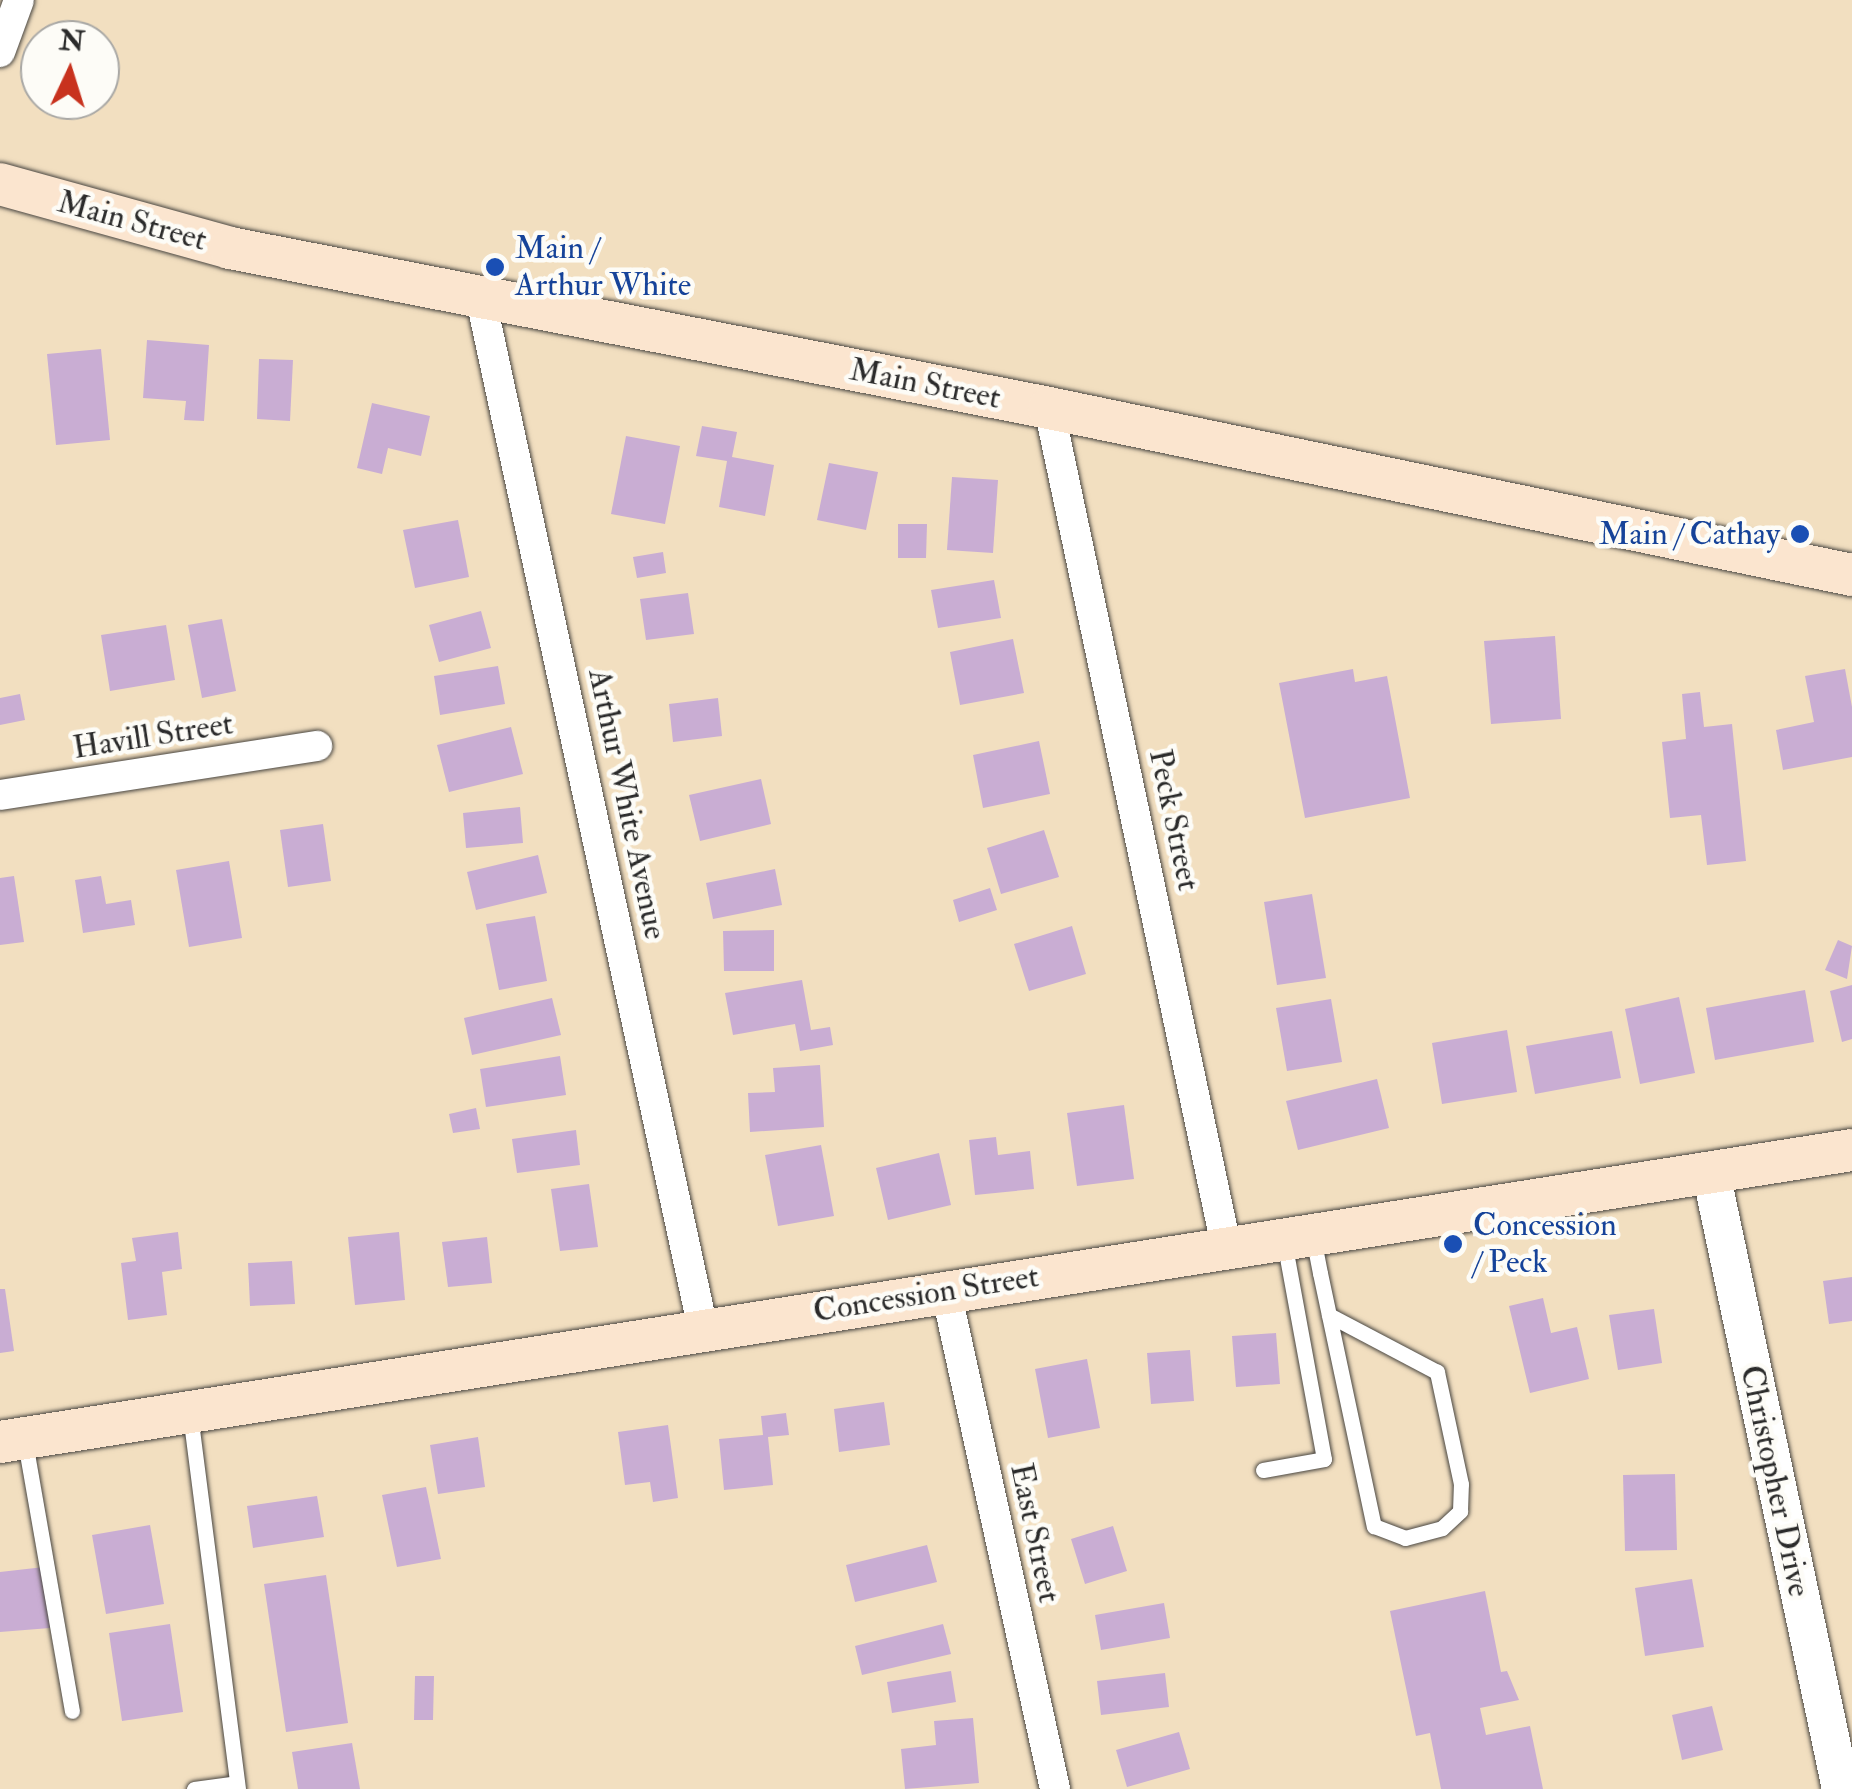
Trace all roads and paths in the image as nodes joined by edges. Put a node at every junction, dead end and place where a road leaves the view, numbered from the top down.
1 (19, 0) edge
2 (0, 52) edge
3 (0, 184) edge
4 (480, 295) junction
5 (1049, 408) junction
6 (1852, 575) edge
7 (317, 746) dead end
8 (0, 795) edge
9 (1852, 1150) edge
10 (1710, 1173) junction
11 (1298, 1235) junction
12 (1226, 1246) junction
13 (946, 1291) junction
14 (1329, 1315) junction
15 (703, 1329) junction
16 (189, 1410) junction
17 (12, 1440) edge
18 (1263, 1470) dead end
19 (72, 1711) dead end
20 (238, 1786) edge
21 (194, 1789) edge
22 (1056, 1789) edge
23 (1841, 1789) edge

1 - 2 street
3 - 4 main road, Main Street
4 - 5 main road, Main Street
4 - 15 street, Arthur White Avenue
5 - 6 main road, Main Street
5 - 12 street, Peck Street
7 - 8 street, Havill Street
9 - 10 main road, Concession Street
10 - 11 main road, Concession Street
10 - 23 street, Christopher Drive
11 - 12 main road, Concession Street
11 - 14 lane
11 - 18 lane
12 - 13 main road, Concession Street
13 - 15 main road, Concession Street
13 - 22 street, East Street
14 - 14 lane
15 - 16 main road, Concession Street
16 - 17 main road, Concession Street
16 - 20 lane
17 - 19 lane
20 - 21 lane

